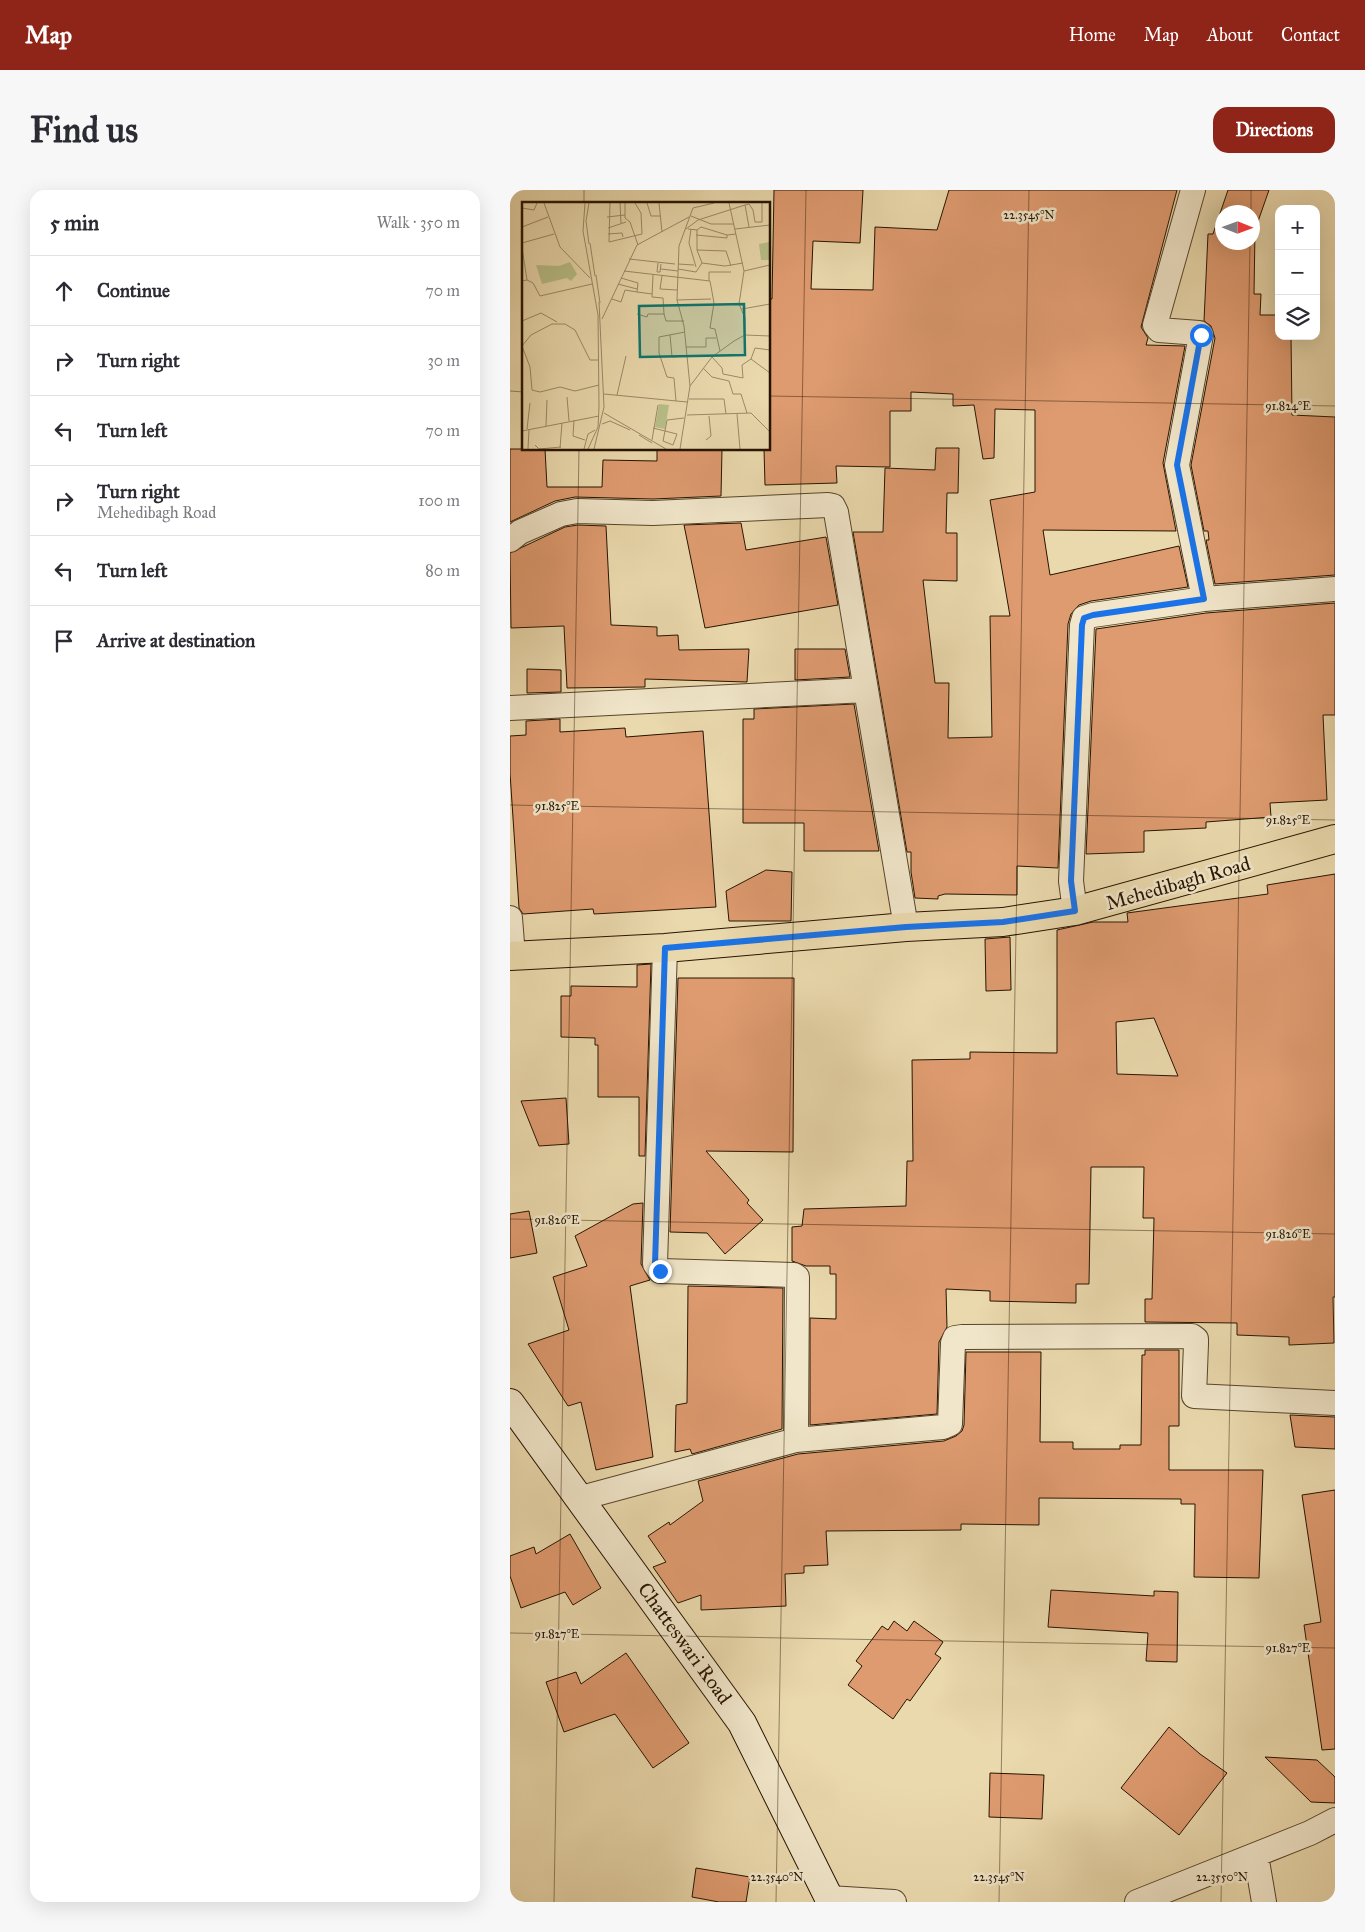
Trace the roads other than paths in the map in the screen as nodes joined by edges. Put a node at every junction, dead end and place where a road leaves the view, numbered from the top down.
1 (1194, 190) edge
2 (510, 540) edge
3 (1335, 589) edge
4 (1204, 599) junction
5 (866, 690) junction
6 (510, 708) edge
7 (1335, 839) edge
8 (1075, 911) junction
9 (510, 918) edge
10 (906, 927) junction
11 (665, 948) junction
12 (511, 956) edge
13 (510, 1403) edge
14 (1335, 1403) edge
15 (796, 1440) junction
16 (581, 1498) junction
17 (1335, 1820) edge
18 (1256, 1854) junction
19 (829, 1900) edge
20 (894, 1902) edge
21 (1137, 1902) edge
22 (1264, 1902) edge

1 - 4 street
2 - 5 street
3 - 4 street
4 - 8 street
5 - 6 street
5 - 10 street
7 - 8 main road, Mehedibagh Road
8 - 10 main road, Mehedibagh Road
9 - 12 street
10 - 11 main road, Mehedibagh Road
11 - 12 main road, Mehedibagh Road
11 - 15 street
13 - 16 main road, Chatteswari Road
14 - 15 street
15 - 16 street
16 - 19 main road, Chatteswari Road
17 - 18 street
18 - 21 street
18 - 22 street
19 - 20 street

